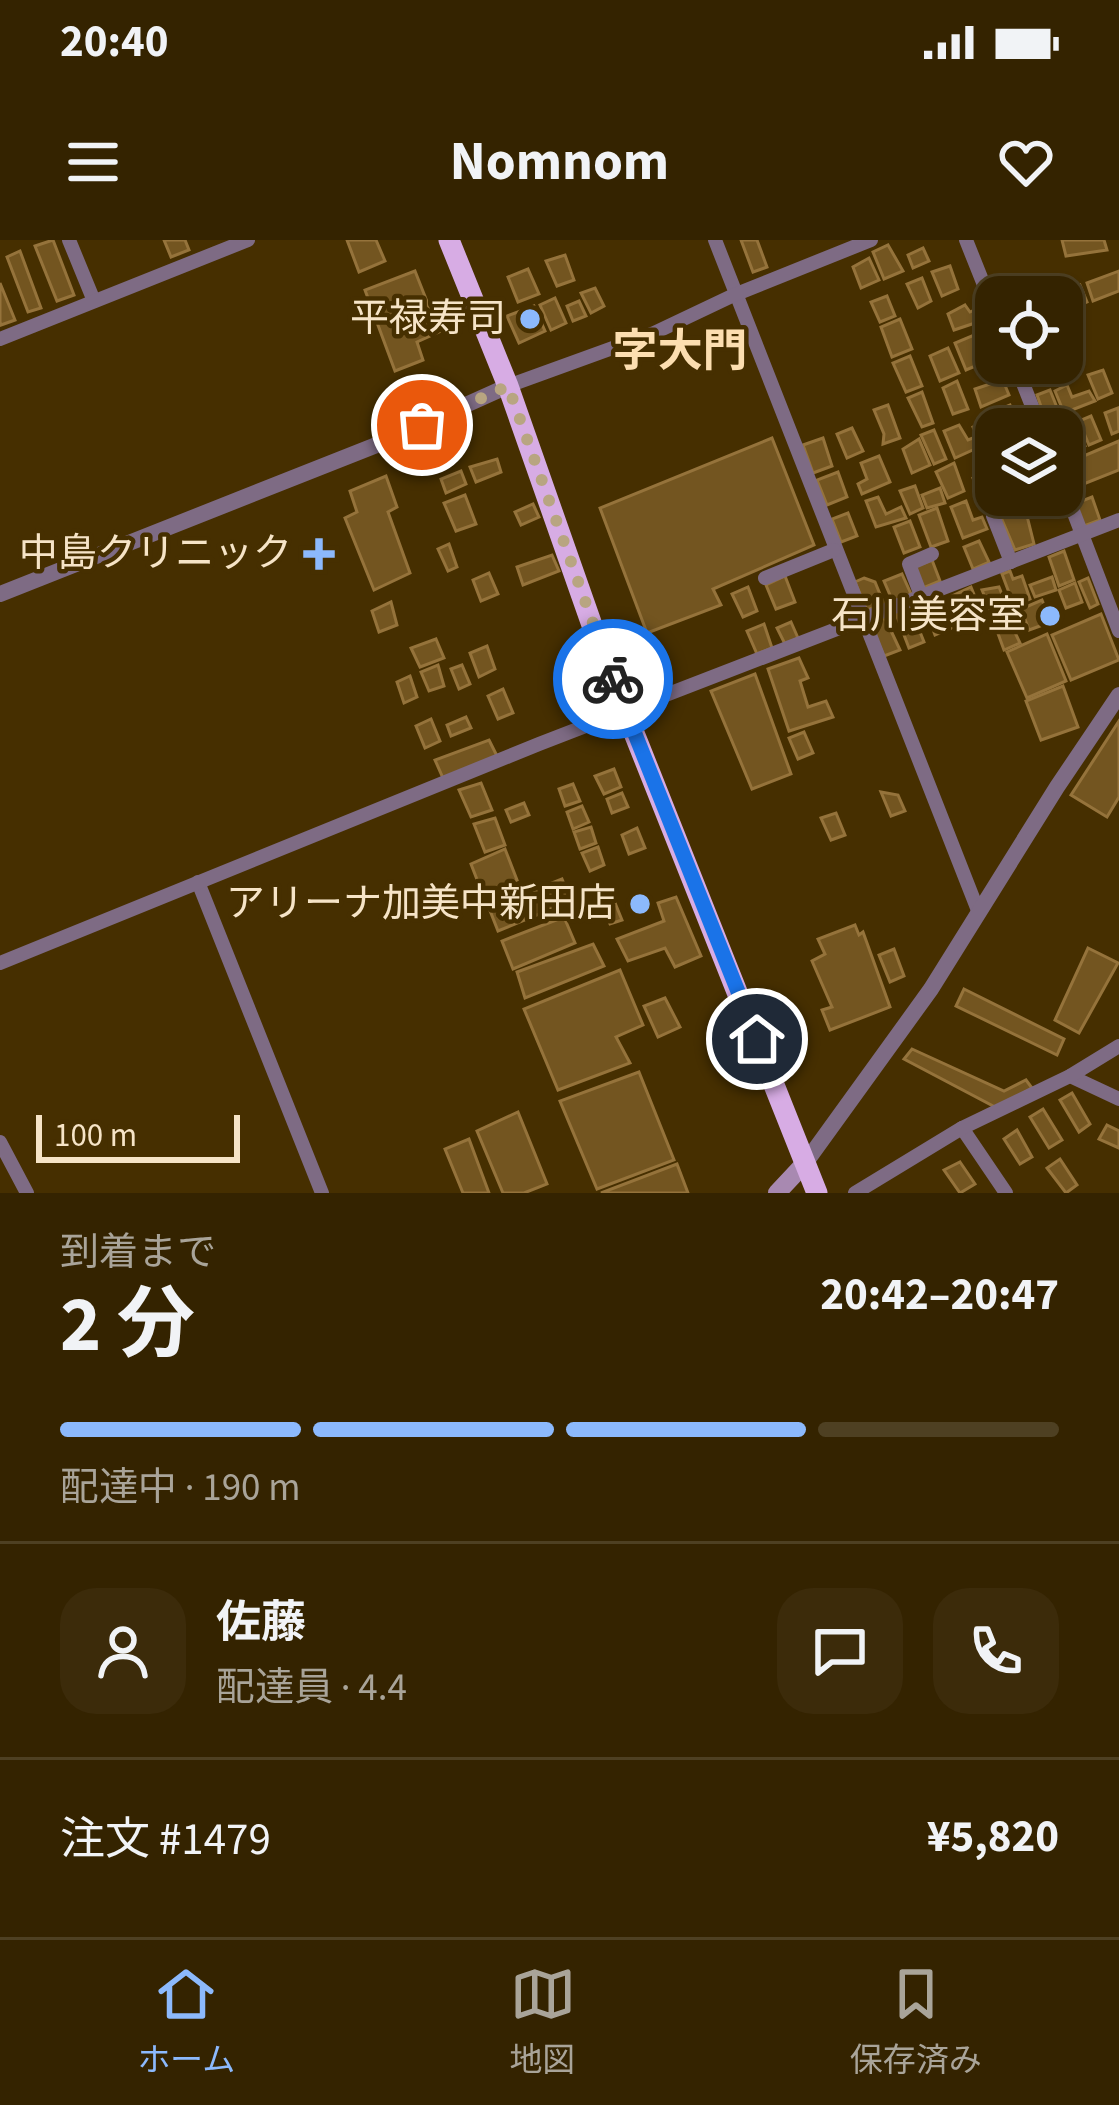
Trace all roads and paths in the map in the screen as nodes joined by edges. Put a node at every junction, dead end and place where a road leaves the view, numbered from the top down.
1 (69, 240) edge
2 (248, 240) edge
3 (449, 240) edge
4 (715, 240) edge
5 (871, 240) edge
6 (966, 240) edge
7 (219, 245) edge
8 (980, 276) edge
9 (734, 295) junction
10 (94, 302) junction
11 (0, 339) edge
12 (508, 386) junction
13 (993, 516) dead end
14 (1075, 516) edge
15 (1119, 520) edge
16 (1083, 535) junction
17 (834, 550) junction
18 (932, 554) dead end
19 (1011, 562) junction
20 (765, 578) dead end
21 (0, 594) edge
22 (922, 598) junction
23 (863, 622) junction
24 (1119, 631) edge
25 (1119, 695) edge
26 (626, 712) junction
27 (198, 882) junction
28 (979, 913) junction
29 (0, 963) edge
30 (1119, 1046) edge
31 (1070, 1076) junction
32 (1119, 1099) edge
33 (962, 1128) junction
34 (0, 1142) edge
35 (806, 1162) junction
36 (885, 1175) junction
37 (1002, 1192) edge
38 (27, 1193) edge
39 (322, 1193) edge
40 (777, 1193) edge
41 (817, 1193) edge
42 (855, 1193) edge
43 (895, 1193) edge

1 - 10 street
2 - 7 street
3 - 12 highway
4 - 9 street
5 - 9 street
6 - 8 street
7 - 10 street
9 - 12 street
9 - 17 street
10 - 11 street
12 - 21 street
12 - 26 highway
13 - 19 street
14 - 16 street
15 - 16 street
16 - 19 street
16 - 24 street
17 - 20 street
17 - 23 street
18 - 22 street
19 - 22 street
22 - 23 street
23 - 26 street
23 - 28 street
25 - 28 street
26 - 27 street
26 - 35 highway
27 - 29 street
27 - 39 street
28 - 35 street
30 - 31 street
31 - 32 street
31 - 33 street
33 - 36 street
33 - 37 street
34 - 38 street
35 - 40 main road
35 - 41 highway
36 - 42 street
36 - 43 street

